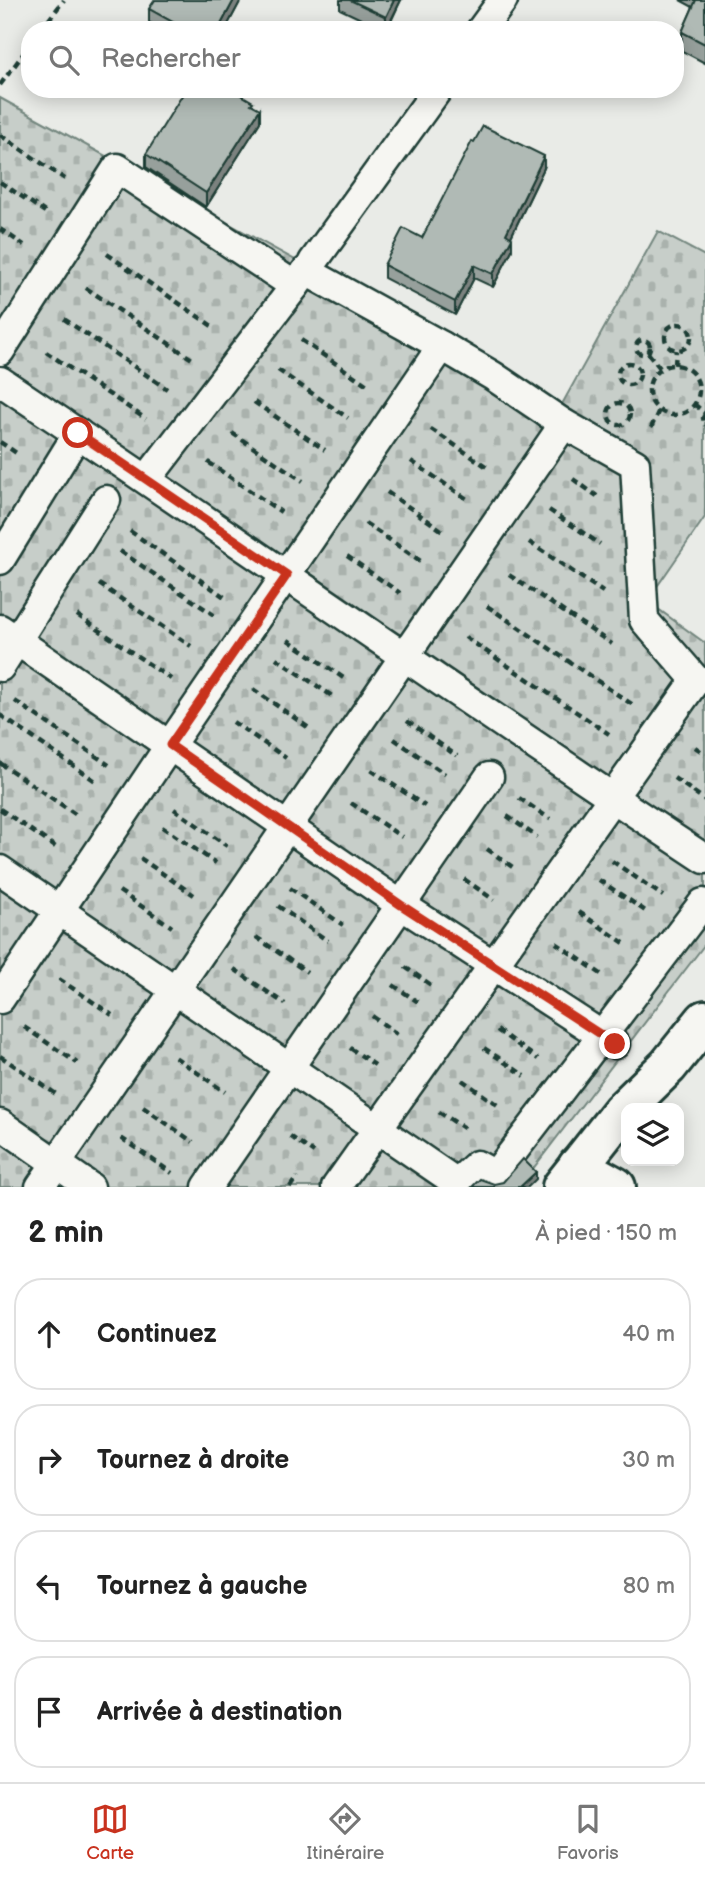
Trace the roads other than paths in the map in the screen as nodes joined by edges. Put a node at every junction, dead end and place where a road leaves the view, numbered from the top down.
1 (503, 0) edge
2 (488, 21) edge
3 (431, 98) edge
4 (313, 262) dead end
5 (295, 286) junction
6 (7, 340) edge
7 (442, 346) junction
8 (0, 381) edge
9 (564, 424) junction
10 (78, 433) junction
11 (147, 479) junction
12 (106, 500) dead end
13 (0, 560) edge
14 (287, 575) junction
15 (8, 634) edge
16 (405, 656) junction
17 (0, 667) edge
18 (170, 745) junction
19 (489, 777) dead end
20 (613, 799) junction
21 (287, 826) junction
22 (705, 859) edge
23 (0, 870) edge
24 (703, 902) dead end
25 (401, 905) junction
26 (60, 911) junction
27 (494, 965) junction
28 (176, 989) junction
29 (0, 999) edge
30 (705, 1020) edge
31 (608, 1040) junction
32 (288, 1068) junction
33 (0, 1124) edge
34 (377, 1129) junction
35 (57, 1163) junction
36 (570, 1177) edge
37 (40, 1187) edge
38 (90, 1187) edge
39 (207, 1187) edge
40 (336, 1187) edge
41 (616, 1187) edge

1 - 2 lane
3 - 4 lane
5 - 6 lane
5 - 7 lane
5 - 11 lane
7 - 9 lane
7 - 14 lane
8 - 10 lane
9 - 16 lane
9 - 20 lane
10 - 11 lane
10 - 13 lane
11 - 14 lane
12 - 15 lane
14 - 16 lane
14 - 18 lane
15 - 17 lane
15 - 18 lane
16 - 20 lane
16 - 21 lane
18 - 21 lane
18 - 26 lane
19 - 25 lane
20 - 22 lane
20 - 27 lane
21 - 25 lane
21 - 28 lane
23 - 26 lane
24 - 31 lane
25 - 27 lane
25 - 32 lane
26 - 28 lane
26 - 29 lane
27 - 31 lane
27 - 34 lane
28 - 32 lane
28 - 35 lane
30 - 36 street
31 - 34 lane
32 - 34 lane
32 - 39 lane
33 - 35 lane
34 - 40 lane
35 - 37 lane
35 - 38 lane
36 - 41 street

